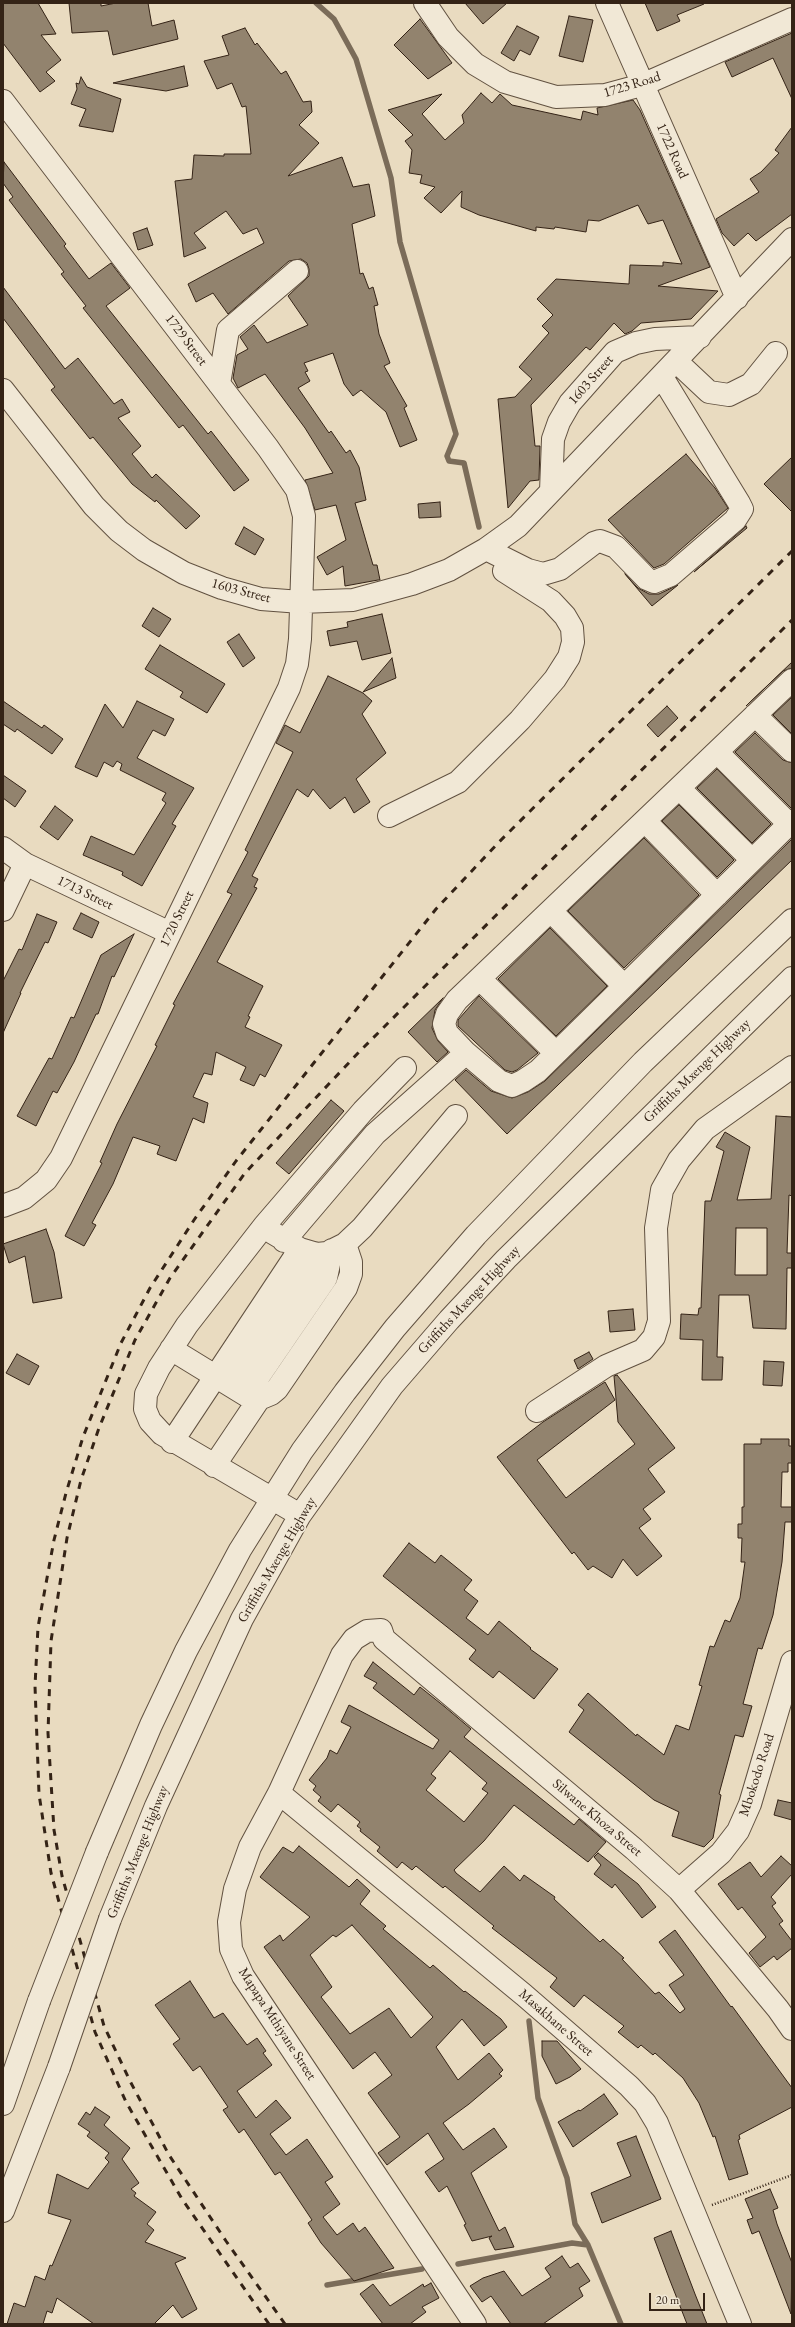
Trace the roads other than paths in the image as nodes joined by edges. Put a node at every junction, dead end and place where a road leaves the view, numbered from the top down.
1 (425, 3) edge
2 (607, 3) edge
3 (792, 19) edge
4 (642, 85) junction
5 (3, 101) edge
6 (792, 239) edge
7 (297, 272) dead end
8 (737, 298) junction
9 (700, 337) junction
10 (776, 353) dead end
11 (669, 369) junction
12 (219, 384) junction
13 (3, 390) edge
14 (551, 491) junction
15 (477, 554) junction
16 (301, 602) junction
17 (792, 680) edge
18 (755, 715) junction
19 (792, 751) edge
20 (717, 752) junction
21 (679, 788) junction
22 (389, 816) dead end
23 (645, 821) junction
24 (791, 822) edge
25 (3, 848) edge
26 (752, 860) junction
27 (25, 864) junction
28 (717, 895) junction
29 (3, 910) edge
30 (551, 911) junction
31 (792, 920) edge
32 (170, 933) junction
33 (792, 978) edge
34 (480, 979) junction
35 (624, 986) junction
36 (466, 1053) junction
37 (556, 1053) junction
38 (792, 1067) edge
39 (405, 1068) dead end
40 (456, 1116) dead end
41 (3, 1206) edge
42 (264, 1226) junction
43 (316, 1248) junction
44 (171, 1349) junction
45 (238, 1389) junction
46 (537, 1411) dead end
47 (172, 1442) junction
48 (214, 1466) junction
49 (271, 1498) junction
50 (300, 1515) junction
51 (381, 1630) joint
52 (792, 1662) edge
53 (279, 1793) junction
54 (679, 1890) junction
55 (785, 2004) edge
56 (792, 2028) edge
57 (3, 2104) edge
58 (3, 2211) edge
59 (475, 2324) edge
60 (740, 2324) edge

1 - 4 street, 1723 Road
2 - 4 street, 1722 Road
3 - 4 street, 1723 Road
4 - 8 street, 1722 Road
5 - 12 street, 1729 Street
6 - 8 street, 1603 Street
7 - 12 street
8 - 9 street, 1603 Street
9 - 11 street, 1603 Street
9 - 14 street, 1603 Street
10 - 11 street
11 - 14 street, 1603 Street
11 - 15 street
12 - 16 street, 1729 Street
13 - 16 street, 1603 Street
14 - 15 street, 1603 Street
15 - 16 street, 1603 Street
15 - 22 street
16 - 32 street, 1720 Street
17 - 18 street
18 - 19 street
18 - 20 street
20 - 21 street
20 - 24 street
21 - 23 street
21 - 26 street
23 - 28 street
23 - 30 street
24 - 26 street
25 - 27 street, 1713 Street
26 - 28 street
27 - 29 street
27 - 32 street, 1713 Street
28 - 35 street
30 - 34 street
30 - 35 street
31 - 49 street
32 - 41 street, 1720 Street
33 - 50 street, Griffiths Mxenge Highway
34 - 36 street
34 - 37 street
35 - 37 street
36 - 37 street
36 - 43 street
38 - 46 street
39 - 42 street
40 - 43 street
42 - 43 street
42 - 44 street
43 - 45 street
43 - 45 street
44 - 45 street
44 - 47 street
45 - 47 street
45 - 48 street
47 - 48 street
48 - 49 street
49 - 50 street
49 - 57 street, bridge
50 - 58 street, Griffiths Mxenge Highway, bridge
51 - 53 street, Mapapa Mthiyane Street
51 - 54 street, Silwane Khoza Street
52 - 54 street, Mbokodo Road
53 - 59 street, Mapapa Mthiyane Street
53 - 60 street, Masakhane Street
54 - 55 street, Silwane Khoza Street
55 - 56 street, Silwane Khoza Street

